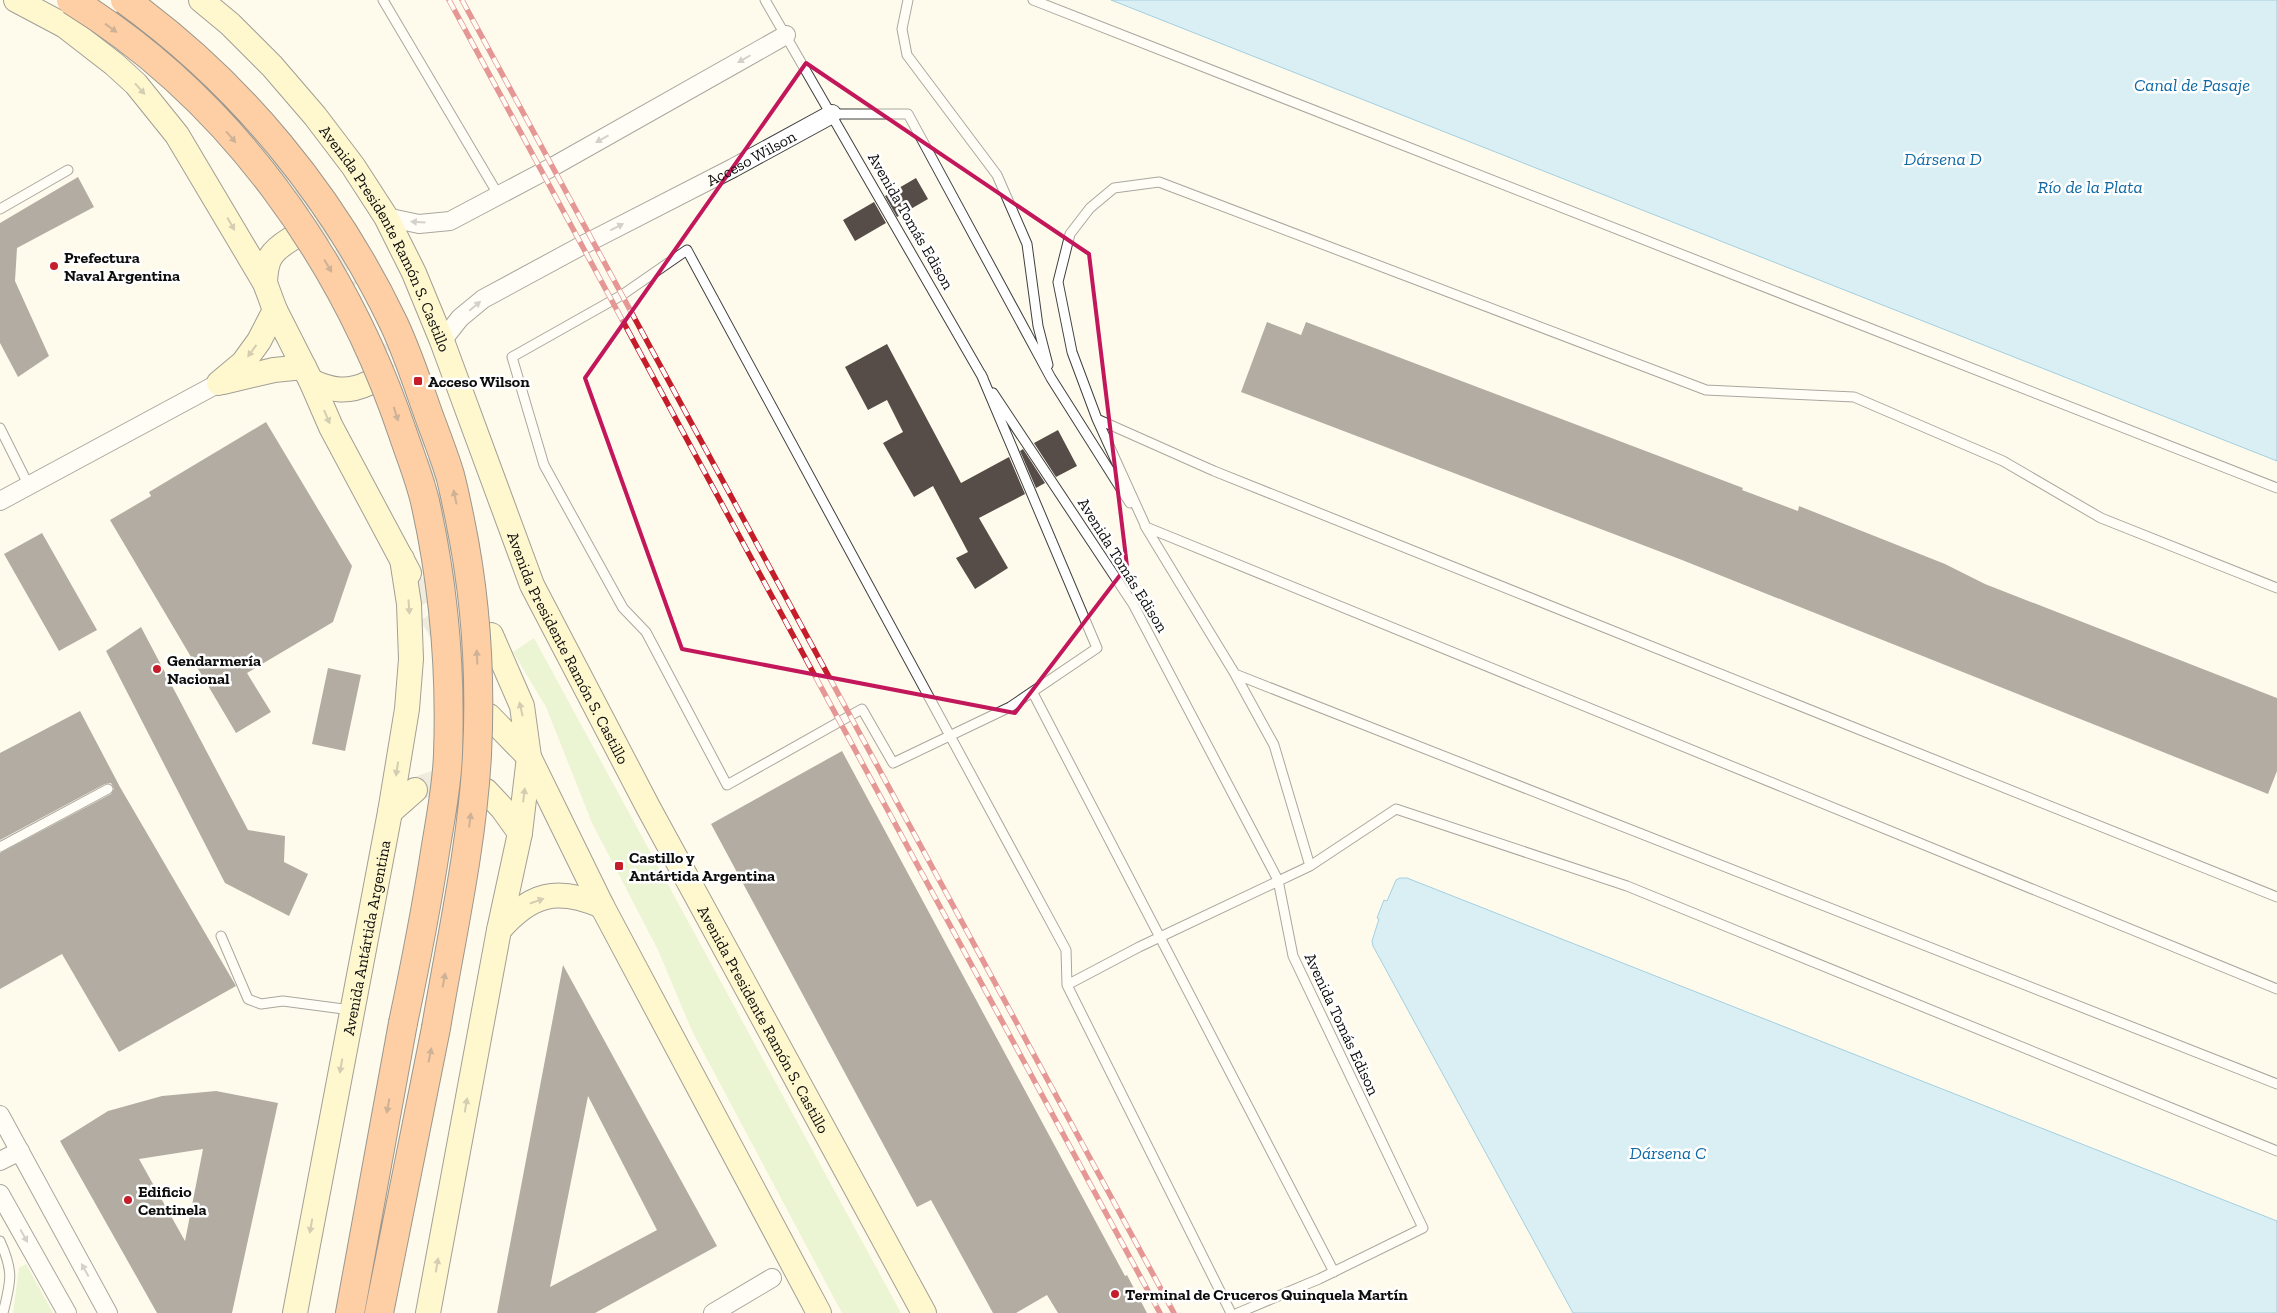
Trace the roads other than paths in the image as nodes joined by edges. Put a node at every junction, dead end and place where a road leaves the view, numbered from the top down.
1 (16, 0) edge
2 (71, 0) edge
3 (125, 0) edge
4 (201, 0) edge
5 (382, 0) edge
6 (765, 0) edge
7 (908, 0) edge
8 (1034, 0) edge
9 (786, 35) junction
10 (832, 114) junction
11 (68, 170) dead end
12 (499, 196) junction
13 (0, 209) edge
14 (386, 217) junction
15 (291, 239) dead end
16 (265, 283) junction
17 (275, 310) junction
18 (442, 341) junction
19 (308, 374) junction
20 (981, 374) junction
21 (1051, 378) junction
22 (369, 383) tunnel mouth
23 (219, 384) junction
24 (1097, 419) junction
25 (0, 428) edge
26 (29, 486) junction
27 (2277, 488) edge
28 (0, 502) edge
29 (1146, 527) junction
30 (402, 559) junction
31 (413, 582) tunnel mouth
32 (2277, 588) edge
33 (491, 635) dead end
34 (1235, 674) junction
35 (1033, 693) junction
36 (489, 716) tunnel mouth
37 (948, 736) junction
38 (529, 758) junction
39 (108, 789) dead end
40 (415, 790) tunnel mouth
41 (486, 791) tunnel mouth
42 (390, 812) junction
43 (520, 833) junction
44 (0, 847) edge
45 (1310, 866) junction
46 (1278, 880) junction
47 (2277, 897) edge
48 (602, 906) junction
49 (499, 930) junction
50 (221, 936) dead end
51 (1162, 937) junction
52 (1066, 985) junction
53 (2277, 989) edge
54 (352, 1010) junction
55 (2277, 1084) edge
56 (0, 1116) edge
57 (20, 1151) junction
58 (2277, 1151) edge
59 (0, 1161) edge
60 (406, 1171) junction
61 (0, 1194) edge
62 (0, 1241) edge
63 (1334, 1272) junction
64 (772, 1278) dead end
65 (356, 1282) junction
66 (3, 1313) edge
67 (67, 1313) edge
68 (108, 1313) edge
69 (295, 1313) edge
70 (345, 1313) edge
71 (350, 1313) edge
72 (379, 1313) edge
73 (391, 1313) edge
74 (428, 1313) edge
75 (713, 1313) edge
76 (819, 1313) edge
77 (924, 1313) edge
78 (1231, 1313) edge
79 (1238, 1313) edge

1 -> 16 main road
2 -> 65 highway, bridge
60 -> 3 highway, bridge
4 - 14 main road, Avenida Presidente Ramón S. Castillo
5 - 12 lane
6 - 9 lane, Avenida Tomás Edison
7 - 21 lane
8 - 27 lane
9 - 10 lane, Avenida Tomás Edison
9 -> 12 street
18 -> 10 street, Acceso Wilson
10 - 20 lane, Avenida Tomás Edison
10 - 21 lane
11 - 13 lane
12 -> 14 street
14 - 18 main road, Avenida Presidente Ramón S. Castillo
15 - 16 main road
16 - 17 main road
17 - 19 main road
17 -> 23 main road
18 - 77 main road, Avenida Presidente Ramón S. Castillo
19 - 22 main road
19 - 23 main road
19 -> 30 main road
20 - 35 lane
20 - 46 lane, Avenida Tomás Edison
21 - 29 lane
23 - 26 street
24 - 29 lane
24 - 32 lane
24 - 47 lane
25 - 26 lane
26 - 28 street
29 - 34 lane
29 - 53 lane
30 - 31 main road
30 -> 42 main road, Avenida Antártida Argentina
38 -> 33 main road
34 - 45 lane
34 - 55 lane
35 - 37 lane
35 - 51 lane
36 - 38 main road
37 - 37 lane
37 - 52 lane
43 -> 38 main road
38 - 48 main road
39 - 44 lane
40 - 42 main road
41 - 43 main road
42 - 54 main road, Avenida Antártida Argentina
43 - 49 main road
45 - 46 lane
45 - 58 lane
46 - 51 lane
46 - 63 lane, Avenida Tomás Edison
49 -> 48 main road
48 - 76 main road
74 -> 49 main road
50 - 54 lane
51 - 52 lane
51 - 63 lane
52 - 78 lane
54 -> 69 main road, Avenida Antártida Argentina
56 - 57 street
57 - 59 street
68 -> 57 street
60 - 72 highway
60 - 73 highway
61 -> 67 street
62 - 66 lane
63 - 79 lane
64 - 75 street
65 - 70 highway
65 - 71 highway

